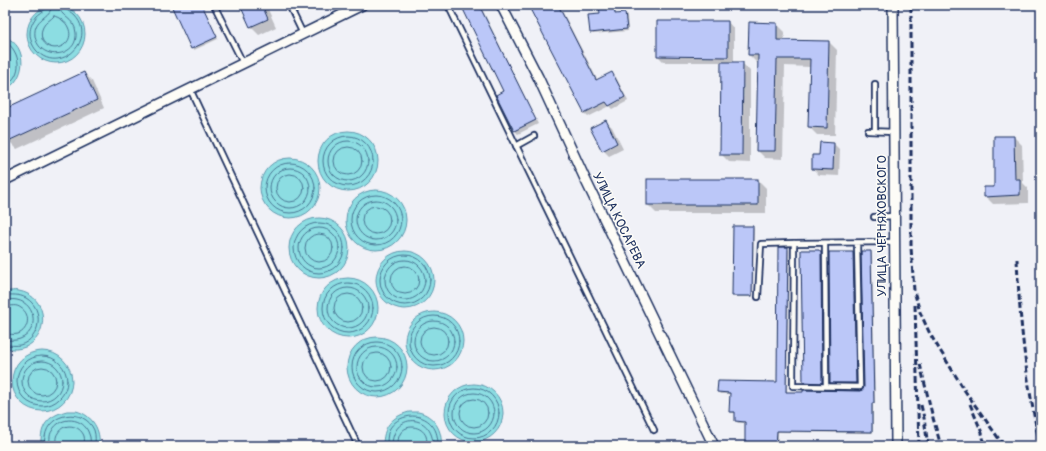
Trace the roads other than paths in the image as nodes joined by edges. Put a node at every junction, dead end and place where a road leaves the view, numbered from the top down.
1 (214, 5) edge
2 (289, 5) edge
3 (362, 5) edge
4 (448, 5) edge
5 (501, 5) edge
6 (893, 5) edge
7 (303, 34) junction
8 (243, 63) junction
9 (874, 84) dead end
10 (190, 90) junction
11 (868, 131) dead end
12 (875, 131) junction
13 (894, 132) junction
14 (534, 136) dead end
15 (516, 146) junction
16 (5, 180) edge
17 (894, 216) junction
18 (874, 217) dead end
19 (894, 242) junction
20 (794, 243) junction
21 (825, 243) junction
22 (856, 243) junction
23 (758, 297) dead end
24 (826, 386) junction
25 (654, 430) dead end
26 (358, 446) edge
27 (714, 446) edge
28 (896, 446) edge

1 - 8 lane
2 - 7 lane
3 - 7 street
4 - 15 lane
5 - 27 street, УЛИЦА КОСАРЕВА
6 - 13 street, УЛИЦА ЧЕРНЯХОВСКОГО
7 - 8 street
8 - 10 street
9 - 12 lane
10 - 16 street
10 - 26 lane
11 - 12 lane
12 - 13 lane
13 - 17 street, УЛИЦА ЧЕРНЯХОВСКОГО
14 - 15 lane
15 - 25 lane
17 - 18 lane
17 - 19 street, УЛИЦА ЧЕРНЯХОВСКОГО
19 - 22 lane
19 - 28 street, УЛИЦА ЧЕРНЯХОВСКОГО
20 - 21 lane
20 - 23 lane
20 - 24 lane
21 - 22 lane
21 - 24 lane
22 - 24 lane

